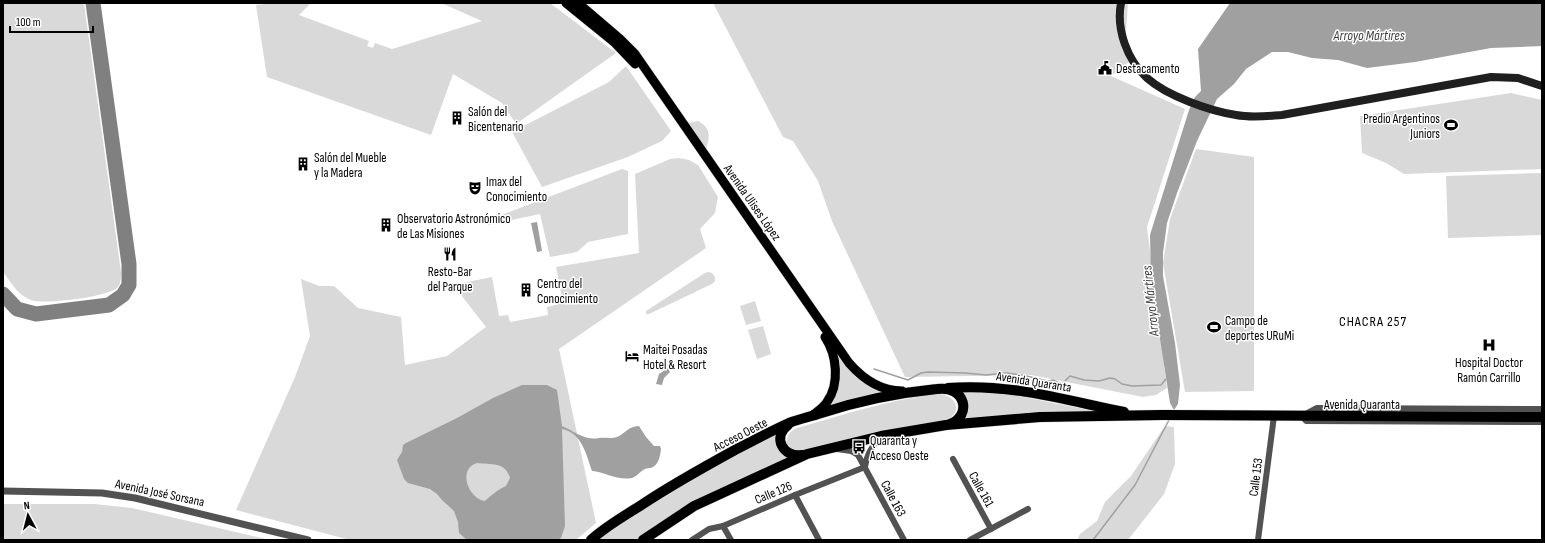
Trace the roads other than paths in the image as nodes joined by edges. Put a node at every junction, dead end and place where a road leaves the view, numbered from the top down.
1 (566, 3) edge
2 (578, 3) edge
3 (1121, 3) edge
4 (1542, 86) edge
5 (942, 388) junction
6 (918, 391) junction
7 (1542, 409) edge
8 (812, 416) junction
9 (1143, 416) junction
10 (1274, 416) junction
11 (1302, 416) junction
12 (1542, 417) edge
13 (1542, 422) edge
14 (791, 423) junction
15 (946, 425) junction
16 (881, 436) junction
17 (832, 448) junction
18 (807, 454) junction
19 (953, 459) dead end
20 (865, 467) junction
21 (3, 491) edge
22 (794, 495) junction
23 (1028, 509) dead end
24 (723, 526) junction
25 (991, 529) junction
26 (308, 540) edge
27 (591, 540) edge
28 (643, 540) edge
29 (692, 540) edge
30 (731, 540) edge
31 (819, 540) edge
32 (904, 540) edge
33 (970, 540) edge
34 (1258, 540) edge

1 - 8 main road, Avenida Ulises López
2 - 6 main road, Avenida Ulises López
3 - 4 main road
5 - 6 highway, Avenida Quaranta
5 - 9 highway, Avenida Quaranta
5 - 15 highway
6 - 8 highway, Acceso Oeste
7 - 11 street
8 - 14 highway, Acceso Oeste
9 - 10 highway, Avenida Quaranta
9 - 15 highway, Avenida Quaranta
10 - 11 highway, Avenida Quaranta
10 - 34 street, Calle 153
11 - 12 highway, Avenida Quaranta
11 - 13 street
14 - 18 highway
14 - 27 highway, Acceso Oeste
15 - 16 highway
16 - 17 highway
16 - 20 street
17 - 18 highway
17 - 20 street, Calle 163
18 - 28 highway
19 - 25 street, Calle 161
20 - 22 street, Calle 126
20 - 32 street, Calle 163
21 - 26 street, Avenida José Sorsana
22 - 24 street, Calle 126
22 - 31 street
23 - 25 street
24 - 29 street, Calle 126
24 - 30 street
25 - 33 street

